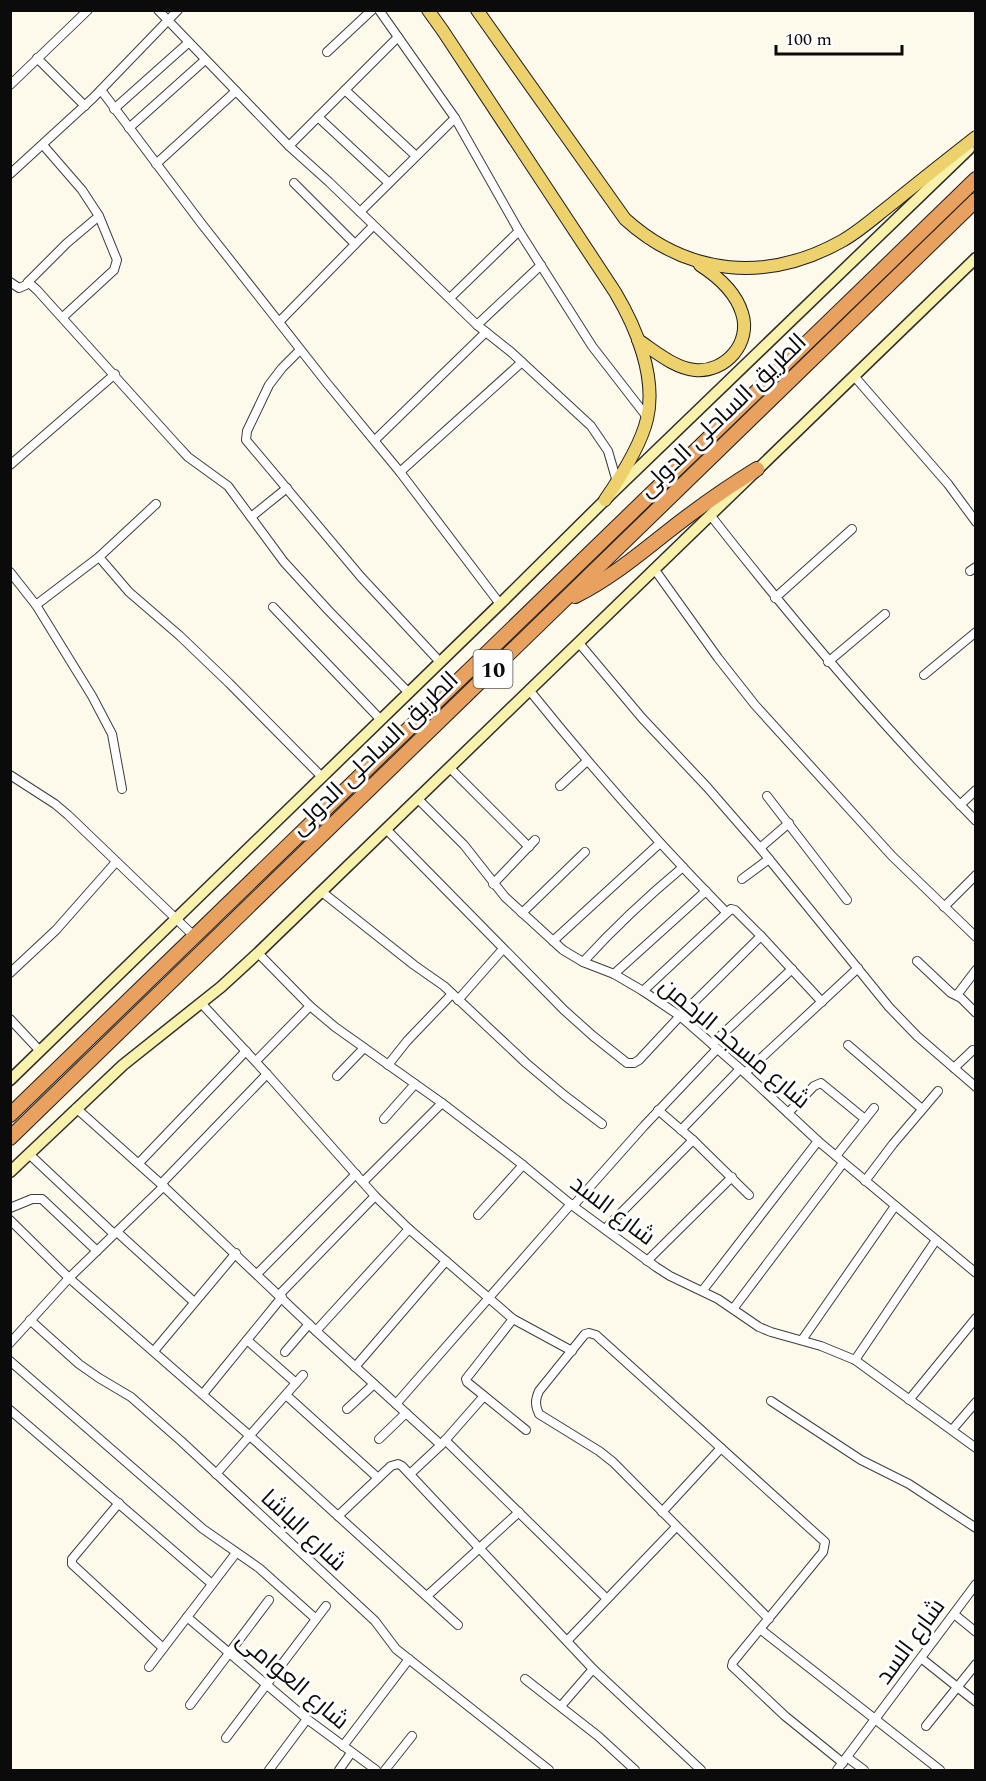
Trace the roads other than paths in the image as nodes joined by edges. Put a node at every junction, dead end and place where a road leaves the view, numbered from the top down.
1 (88, 10) edge
2 (158, 10) edge
3 (178, 10) edge
4 (372, 10) edge
5 (379, 10) edge
6 (428, 10) edge
7 (477, 10) edge
8 (169, 20) junction
9 (398, 37) junction
10 (188, 43) junction
11 (327, 52) dead end
12 (37, 58) junction
13 (205, 60) junction
14 (10, 85) edge
15 (101, 90) junction
16 (345, 90) junction
17 (236, 91) junction
18 (85, 106) junction
19 (114, 109) junction
20 (318, 117) junction
21 (455, 118) junction
22 (129, 128) junction
23 (975, 137) edge
24 (975, 142) edge
25 (43, 145) junction
26 (289, 146) junction
27 (416, 156) junction
28 (156, 164) junction
29 (10, 174) edge
30 (975, 179) edge
31 (294, 183) dead end
32 (389, 183) junction
33 (975, 200) edge
34 (360, 212) junction
35 (99, 216) junction
36 (373, 226) junction
37 (519, 231) junction
38 (356, 244) junction
39 (687, 258) junction
40 (975, 258) edge
41 (541, 265) junction
42 (10, 282) edge
43 (28, 282) junction
44 (450, 298) junction
45 (63, 317) junction
46 (280, 321) junction
47 (477, 325) junction
48 (486, 332) junction
49 (638, 340) junction
50 (300, 350) junction
51 (522, 362) junction
52 (115, 374) junction
53 (854, 376) junction
54 (648, 418) junction
55 (375, 440) junction
56 (10, 465) edge
57 (757, 469) junction
58 (400, 472) junction
59 (617, 482) junction
60 (286, 488) junction
61 (605, 500) junction
62 (156, 504) dead end
63 (711, 516) junction
64 (251, 517) junction
65 (975, 522) edge
66 (852, 529) dead end
67 (99, 557) junction
68 (655, 570) junction
69 (10, 572) edge
70 (775, 598) junction
71 (562, 602) junction
72 (500, 604) junction
73 (36, 605) junction
74 (273, 607) dead end
75 (885, 614) dead end
76 (975, 632) edge
77 (579, 644) junction
78 (440, 662) junction
79 (828, 662) junction
80 (924, 675) dead end
81 (530, 691) junction
82 (409, 693) junction
83 (381, 720) junction
84 (587, 761) junction
85 (450, 768) junction
86 (11, 776) edge
87 (322, 777) junction
88 (560, 786) dead end
89 (122, 789) dead end
90 (975, 790) edge
91 (767, 796) dead end
92 (418, 800) junction
93 (960, 805) junction
94 (975, 821) edge
95 (789, 822) junction
96 (387, 830) junction
97 (535, 840) dead end
98 (660, 843) junction
99 (529, 847) junction
100 (760, 848) junction
101 (585, 852) dead end
102 (769, 859) junction
103 (116, 862) junction
104 (682, 867) junction
105 (975, 875) edge
106 (742, 879) dead end
107 (493, 884) junction
108 (706, 891) junction
109 (322, 892) junction
110 (848, 900) dead end
111 (944, 907) junction
112 (726, 912) junction
113 (522, 913) junction
114 (176, 918) junction
115 (194, 936) junction
116 (761, 936) junction
117 (975, 937) edge
118 (553, 941) junction
119 (504, 949) junction
120 (258, 953) junction
121 (916, 961) dead end
122 (583, 962) junction
123 (858, 968) junction
124 (792, 969) junction
125 (975, 970) edge
126 (10, 974) edge
127 (614, 974) junction
128 (643, 991) junction
129 (957, 995) junction
130 (455, 997) junction
131 (822, 1002) junction
132 (201, 1003) junction
133 (310, 1006) junction
134 (975, 1013) edge
135 (680, 1016) junction
136 (10, 1019) edge
137 (848, 1045) dead end
138 (714, 1046) junction
139 (364, 1048) junction
140 (973, 1050) dead end
141 (40, 1051) junction
142 (246, 1051) junction
143 (256, 1061) junction
144 (388, 1065) junction
145 (954, 1068) junction
146 (742, 1071) junction
147 (267, 1074) junction
148 (337, 1076) dead end
149 (10, 1080) edge
150 (415, 1084) junction
151 (975, 1087) edge
152 (938, 1091) dead end
153 (442, 1103) junction
154 (76, 1108) junction
155 (874, 1108) dead end
156 (922, 1109) junction
157 (658, 1110) junction
158 (788, 1113) junction
159 (10, 1114) edge
160 (384, 1119) dead end
161 (866, 1119) junction
162 (602, 1124) dead end
163 (681, 1130) junction
164 (10, 1138) edge
165 (693, 1140) junction
166 (818, 1141) junction
167 (29, 1154) junction
168 (836, 1156) junction
169 (139, 1163) junction
170 (843, 1163) junction
171 (523, 1165) junction
172 (10, 1172) edge
173 (356, 1174) junction
174 (732, 1177) junction
175 (865, 1181) junction
176 (363, 1182) junction
177 (163, 1185) junction
178 (749, 1195) dead end
179 (375, 1196) junction
180 (572, 1205) junction
181 (895, 1206) junction
182 (10, 1208) edge
183 (478, 1215) dead end
184 (10, 1220) edge
185 (410, 1229) junction
186 (604, 1229) junction
187 (116, 1233) junction
188 (936, 1240) junction
189 (97, 1251) junction
190 (236, 1253) junction
191 (647, 1261) junction
192 (446, 1262) junction
193 (975, 1273) edge
194 (257, 1274) junction
195 (69, 1278) junction
196 (703, 1290) junction
197 (281, 1296) junction
198 (489, 1298) junction
199 (194, 1302) junction
200 (733, 1309) junction
201 (975, 1318) edge
202 (513, 1319) junction
203 (30, 1320) junction
204 (309, 1324) junction
205 (316, 1331) junction
206 (247, 1340) junction
207 (802, 1340) junction
208 (10, 1343) edge
209 (154, 1351) junction
210 (572, 1351) junction
211 (285, 1352) dead end
212 (855, 1360) junction
213 (10, 1361) edge
214 (355, 1367) junction
215 (303, 1375) dead end
216 (296, 1383) junction
217 (374, 1384) junction
218 (203, 1394) junction
219 (286, 1395) junction
220 (484, 1396) junction
221 (909, 1400) junction
222 (771, 1401) dead end
223 (975, 1402) edge
224 (396, 1404) junction
225 (346, 1409) dead end
226 (10, 1410) edge
227 (406, 1413) junction
228 (526, 1430) dead end
229 (952, 1430) junction
230 (250, 1436) junction
231 (380, 1439) dead end
232 (443, 1443) junction
233 (975, 1448) edge
234 (722, 1449) junction
235 (216, 1474) junction
236 (410, 1474) junction
237 (378, 1478) junction
238 (119, 1503) junction
239 (519, 1512) junction
240 (662, 1512) junction
241 (338, 1516) junction
242 (676, 1527) junction
243 (975, 1528) edge
244 (480, 1548) junction
245 (236, 1553) junction
246 (212, 1584) junction
247 (975, 1584) edge
248 (427, 1596) junction
249 (607, 1599) junction
250 (269, 1600) dead end
251 (326, 1606) dead end
252 (954, 1614) junction
253 (187, 1617) junction
254 (316, 1619) junction
255 (769, 1619) junction
256 (458, 1625) dead end
257 (760, 1629) junction
258 (975, 1632) edge
259 (567, 1641) junction
260 (163, 1648) junction
261 (229, 1652) junction
262 (921, 1658) junction
263 (409, 1659) junction
264 (975, 1664) edge
265 (149, 1667) dead end
266 (593, 1669) junction
267 (525, 1679) dead end
268 (266, 1684) junction
269 (958, 1687) junction
270 (975, 1702) edge
271 (190, 1705) dead end
272 (561, 1707) junction
273 (307, 1719) junction
274 (875, 1720) junction
275 (926, 1726) dead end
276 (412, 1736) dead end
277 (226, 1738) dead end
278 (343, 1746) junction
279 (351, 1753) junction
280 (846, 1760) junction
281 (269, 1770) edge
282 (339, 1770) edge
283 (376, 1770) edge
284 (385, 1770) edge
285 (549, 1770) edge
286 (635, 1770) edge
287 (698, 1770) edge
288 (837, 1770) edge
289 (864, 1770) edge
290 (940, 1770) edge

1 - 12 street
2 - 8 street
3 - 8 street
4 - 11 street
5 - 9 street
6 - 49 main road
7 - 39 main road
8 - 10 street
8 - 15 street
9 - 16 street
9 - 21 street
10 - 13 street
10 - 19 street
12 - 14 street
12 - 18 street
13 - 17 street
13 - 22 street
15 - 18 street
15 - 19 street
16 - 20 street
16 - 27 street
17 - 26 street
17 - 28 street
18 - 25 street
19 - 22 street
20 - 26 street
20 - 32 street
21 - 27 street
21 - 37 street
22 - 28 street
23 - 39 main road
24 - 61 street
25 - 29 street
25 - 35 street
26 - 34 street
27 - 32 street
28 - 46 street
30 - 115 highway, الطريق الساحلى الدولى / 10
31 - 38 street
32 - 34 street
33 - 71 highway, الطريق الساحلى الدولى / 10
34 - 36 street
35 - 43 street
35 - 45 street
36 - 38 street
36 - 44 street
37 - 41 street
37 - 44 street
38 - 46 street
39 - 49 main road
40 - 53 street
41 - 47 street
41 - 54 street
42 - 43 street
43 - 45 street
44 - 47 street
45 - 52 street
46 - 50 street
47 - 48 street
48 - 51 street
48 - 55 street
49 - 54 main road
50 - 55 street
50 - 60 street
51 - 58 street
51 - 59 street
52 - 56 street
52 - 64 street
53 - 57 street
53 - 65 street
54 - 59 main road
55 - 58 street
57 - 63 street
57 - 71 highway
58 - 72 street
59 - 61 main road
60 - 64 street
60 - 78 street
61 - 72 street
62 - 67 street
63 - 68 street
63 - 70 street
64 - 82 street
66 - 70 street
67 - 73 street
67 - 87 street
68 - 77 street
68 - 111 street
69 - 73 street
70 - 79 street
71 - 164 highway, الطريق الساحلى الدولى / 10
72 - 78 street
73 - 89 street
74 - 83 street
75 - 79 street
76 - 80 street
77 - 81 street
77 - 100 street
78 - 82 street
79 - 93 street
81 - 84 street
81 - 85 street
82 - 83 street
83 - 87 street
84 - 88 street
84 - 98 street
85 - 92 street
85 - 99 street
86 - 103 street
87 - 114 street
90 - 93 street
91 - 95 street
92 - 96 street
92 - 107 street, شارع مسجد الرحمن
93 - 94 street
95 - 100 street
95 - 110 street
96 - 109 street
96 - 119 street
97 - 99 street
98 - 104 street
98 - 118 street
99 - 107 street
100 - 102 street
101 - 113 street
102 - 106 street
102 - 123 street
103 - 114 street
103 - 126 street
104 - 108 street
104 - 122 street
105 - 111 street
107 - 113 street, شارع مسجد الرحمن
108 - 112 street
108 - 127 street
109 - 120 street
109 - 130 street
111 - 117 street
112 - 116 street
112 - 128 street
113 - 118 street, شارع مسجد الرحمن
114 - 115 street
114 - 141 street
115 - 159 highway, الطريق الساحلى الدولى / 10
116 - 124 street
116 - 135 street
118 - 122 street, شارع مسجد الرحمن
119 - 130 street
119 - 135 street
120 - 132 street
120 - 133 street, شارع السد
121 - 129 street
122 - 127 street, شارع مسجد الرحمن
123 - 131 street
123 - 145 street
124 - 131 street
124 - 138 street
125 - 129 street
127 - 128 street, شارع مسجد الرحمن
128 - 135 street, شارع مسجد الرحمن
129 - 134 street
130 - 144 street
130 - 162 street
131 - 146 street
132 - 142 street
132 - 154 street
133 - 139 street, شارع السد
133 - 143 street
135 - 138 street, شارع مسجد الرحمن
136 - 141 street
137 - 156 street
138 - 146 street, شارع مسجد الرحمن
138 - 157 street
139 - 144 street, شارع السد
139 - 148 street
140 - 145 street
141 - 149 street
142 - 143 street
142 - 169 street
143 - 147 street
144 - 150 street, شارع السد
145 - 151 street
146 - 158 street, شارع مسجد الرحمن
146 - 163 street
147 - 173 street
147 - 177 street
150 - 153 street, شارع السد
150 - 160 street
152 - 156 street
153 - 171 street, شارع السد
153 - 176 street
154 - 167 street
154 - 169 street
155 - 161 street
156 - 175 street
157 - 163 street
157 - 180 street
158 - 161 street
158 - 166 street, شارع مسجد الرحمن
161 - 168 street
163 - 165 street
165 - 174 street
165 - 186 street
166 - 168 street, شارع مسجد الرحمن
166 - 196 street
167 - 172 street
167 - 187 street
168 - 170 street, شارع مسجد الرحمن
169 - 177 street
170 - 175 street, شارع مسجد الرحمن
170 - 200 street
171 - 180 street, شارع السد
171 - 183 street
173 - 176 street
173 - 194 street
174 - 178 street
174 - 191 street
175 - 181 street, شارع مسجد الرحمن
176 - 179 street
177 - 187 street
177 - 190 street
179 - 185 street
179 - 197 street
180 - 186 street, شارع السد
180 - 198 street
181 - 188 street, شارع مسجد الرحمن
181 - 207 street
182 - 189 street
184 - 195 street
185 - 192 street
185 - 205 street
186 - 191 street, شارع السد
187 - 189 street
187 - 199 street
188 - 193 street, شارع مسجد الرحمن
188 - 212 street
189 - 195 street
190 - 194 street
190 - 199 street
191 - 196 street, شارع السد
192 - 198 street
192 - 214 street
194 - 197 street
195 - 203 street
195 - 209 street
196 - 200 street, شارع السد
197 - 204 street
197 - 206 street
198 - 202 street
198 - 224 street
199 - 209 street
200 - 207 street, شارع السد
201 - 221 street
202 - 210 street
202 - 220 street
203 - 208 street
203 - 235 street, شارع الباشا
204 - 205 street
204 - 211 street
205 - 214 street
206 - 216 street
206 - 218 street
207 - 212 street, شارع السد
209 - 218 street
210 - 234 street
210 - 240 street
212 - 221 street, شارع السد
213 - 245 street
214 - 217 street
215 - 216 street
216 - 219 street
217 - 224 street
217 - 225 street
218 - 230 street
219 - 230 street
219 - 237 street
220 - 228 street
220 - 232 street
221 - 229 street, شارع السد
222 - 243 street
223 - 229 street
224 - 227 street
226 - 238 street
227 - 231 street
227 - 232 street
229 - 233 street, شارع السد
230 - 235 street
230 - 241 street
232 - 236 street
232 - 239 street
234 - 240 street
234 - 255 street
235 - 263 street, شارع الباشا
236 - 237 street
236 - 244 street
237 - 241 street
238 - 246 street
238 - 260 street
239 - 244 street
239 - 249 street
240 - 242 street
241 - 248 street
242 - 249 street
242 - 255 street
244 - 248 street
244 - 259 street
245 - 246 street
245 - 254 street
246 - 253 street
247 - 252 street, شارع السد
248 - 256 street
249 - 259 street
250 - 261 street
251 - 254 street
252 - 258 street
252 - 262 street, شارع السد
253 - 260 street
253 - 261 street, شارع العوامى
254 - 268 street
255 - 257 street
257 - 274 street
257 - 280 street
259 - 266 street
260 - 265 street
261 - 268 street, شارع العوامى
261 - 271 street
262 - 269 street
262 - 274 street, شارع السد
263 - 278 street
263 - 285 street, شارع الباشا
264 - 269 street
266 - 272 street
266 - 287 street
267 - 272 street
268 - 273 street, شارع العوامى
268 - 277 street
269 - 270 street
269 - 275 street
272 - 286 street
273 - 278 street, شارع العوامى
273 - 281 street
274 - 280 street, شارع السد
274 - 290 street
276 - 284 street
278 - 279 street, شارع العوامى
279 - 282 street
279 - 283 street, شارع العوامى
280 - 288 street, شارع السد
280 - 289 street

